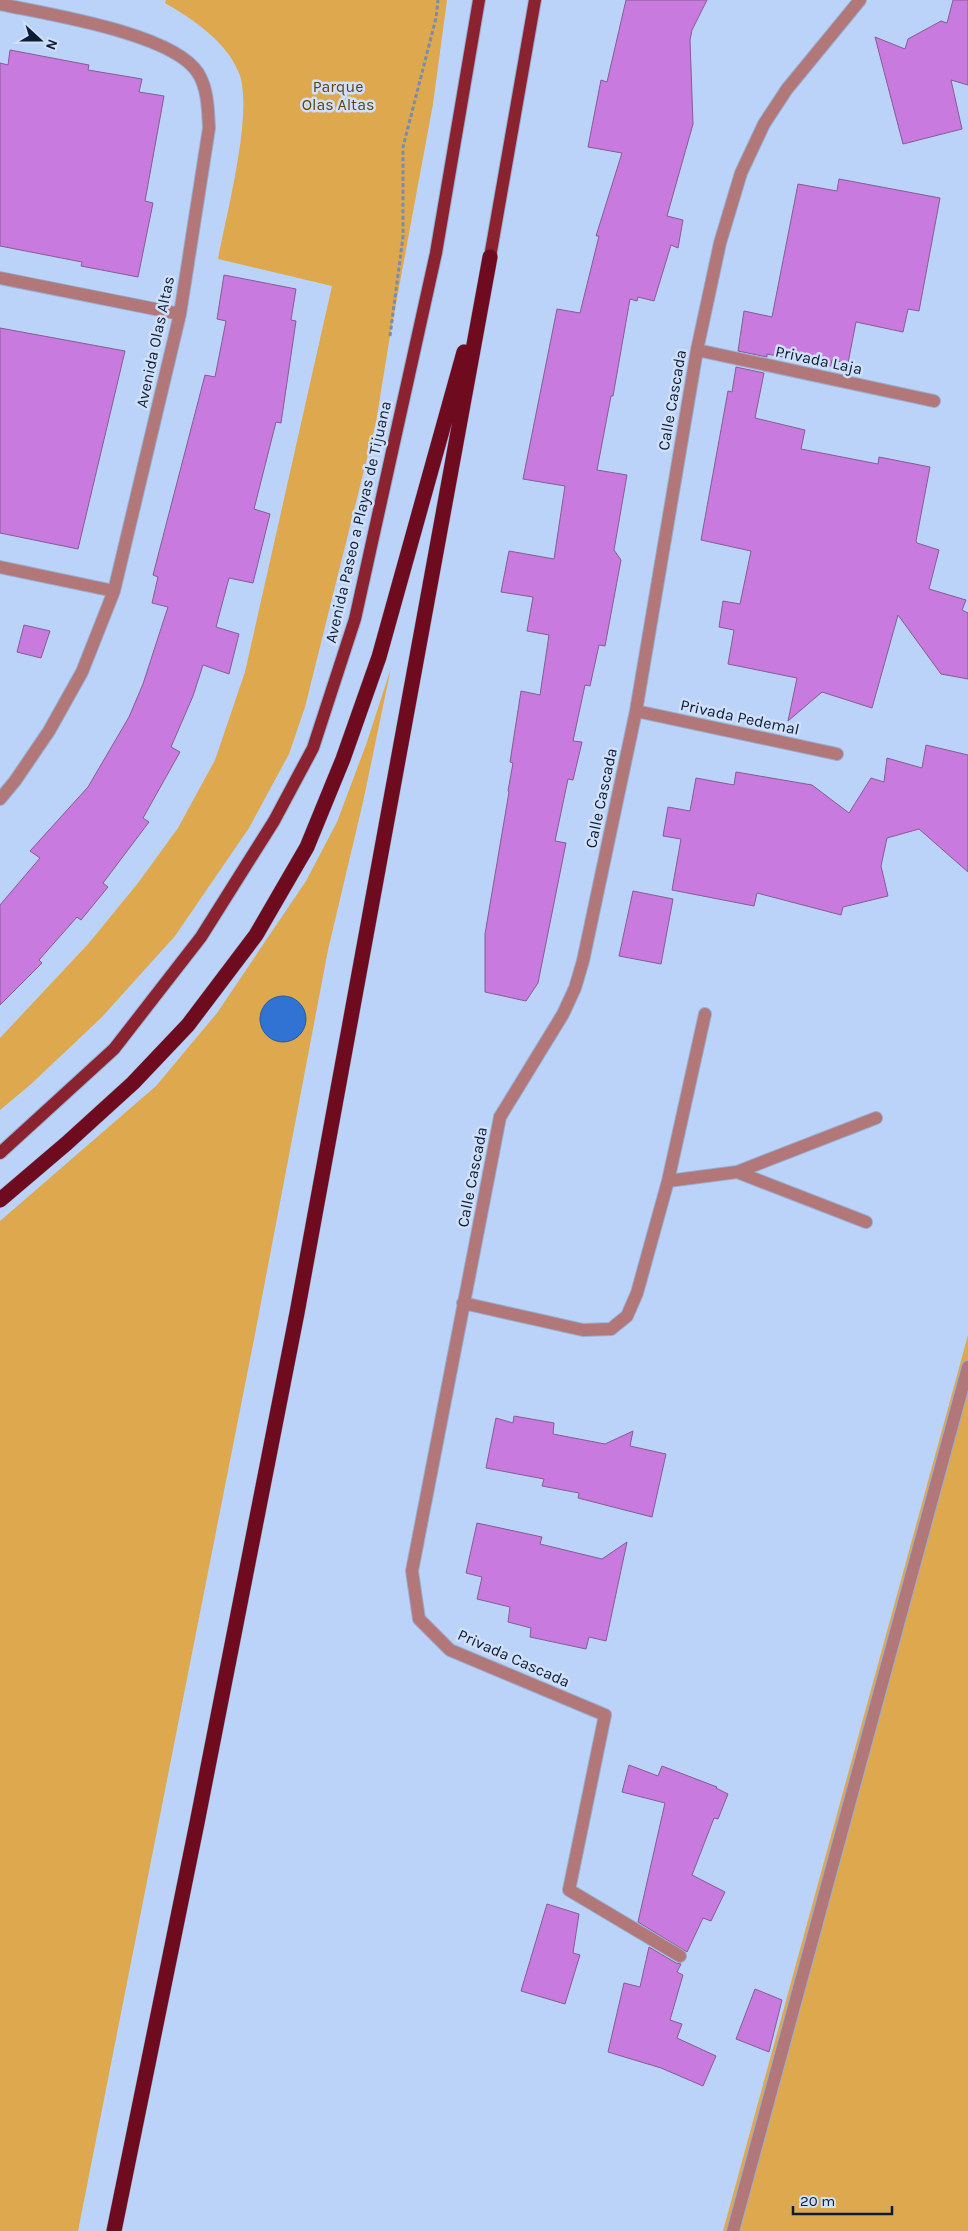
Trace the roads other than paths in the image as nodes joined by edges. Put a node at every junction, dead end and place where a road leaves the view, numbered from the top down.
1 (479, 0) edge
2 (535, 0) edge
3 (860, 0) edge
4 (0, 4) edge
5 (490, 257) junction
6 (0, 278) edge
7 (180, 314) junction
8 (697, 350) junction
9 (934, 402) dead end
10 (0, 568) edge
11 (114, 590) junction
12 (636, 712) junction
13 (837, 754) dead end
14 (0, 799) edge
15 (705, 1014) dead end
16 (876, 1118) dead end
17 (0, 1153) edge
18 (737, 1172) junction
19 (668, 1181) junction
20 (0, 1200) edge
21 (866, 1222) dead end
22 (463, 1303) junction
23 (968, 1367) edge
24 (419, 1619) joint
25 (680, 1956) dead end
26 (114, 2231) edge
27 (733, 2231) edge

1 - 17 main road, Avenida Paseo a Playas de Tijuana
2 - 5 main road
3 - 8 street, Calle Cascada
4 - 7 street, Avenida Olas Altas
5 - 20 highway
5 - 26 highway
6 - 7 street
7 - 11 street, Avenida Olas Altas
8 - 9 street, Privada Laja
8 - 12 street, Calle Cascada
10 - 11 street
11 - 14 street, Avenida Olas Altas
12 - 13 street, Privada Pedemal
12 - 22 street, Calle Cascada
15 - 19 street
16 - 18 street
18 - 19 street
18 - 21 street
19 - 22 street
22 - 24 street, Calle Cascada
23 - 27 street
24 - 25 street, Privada Cascada

